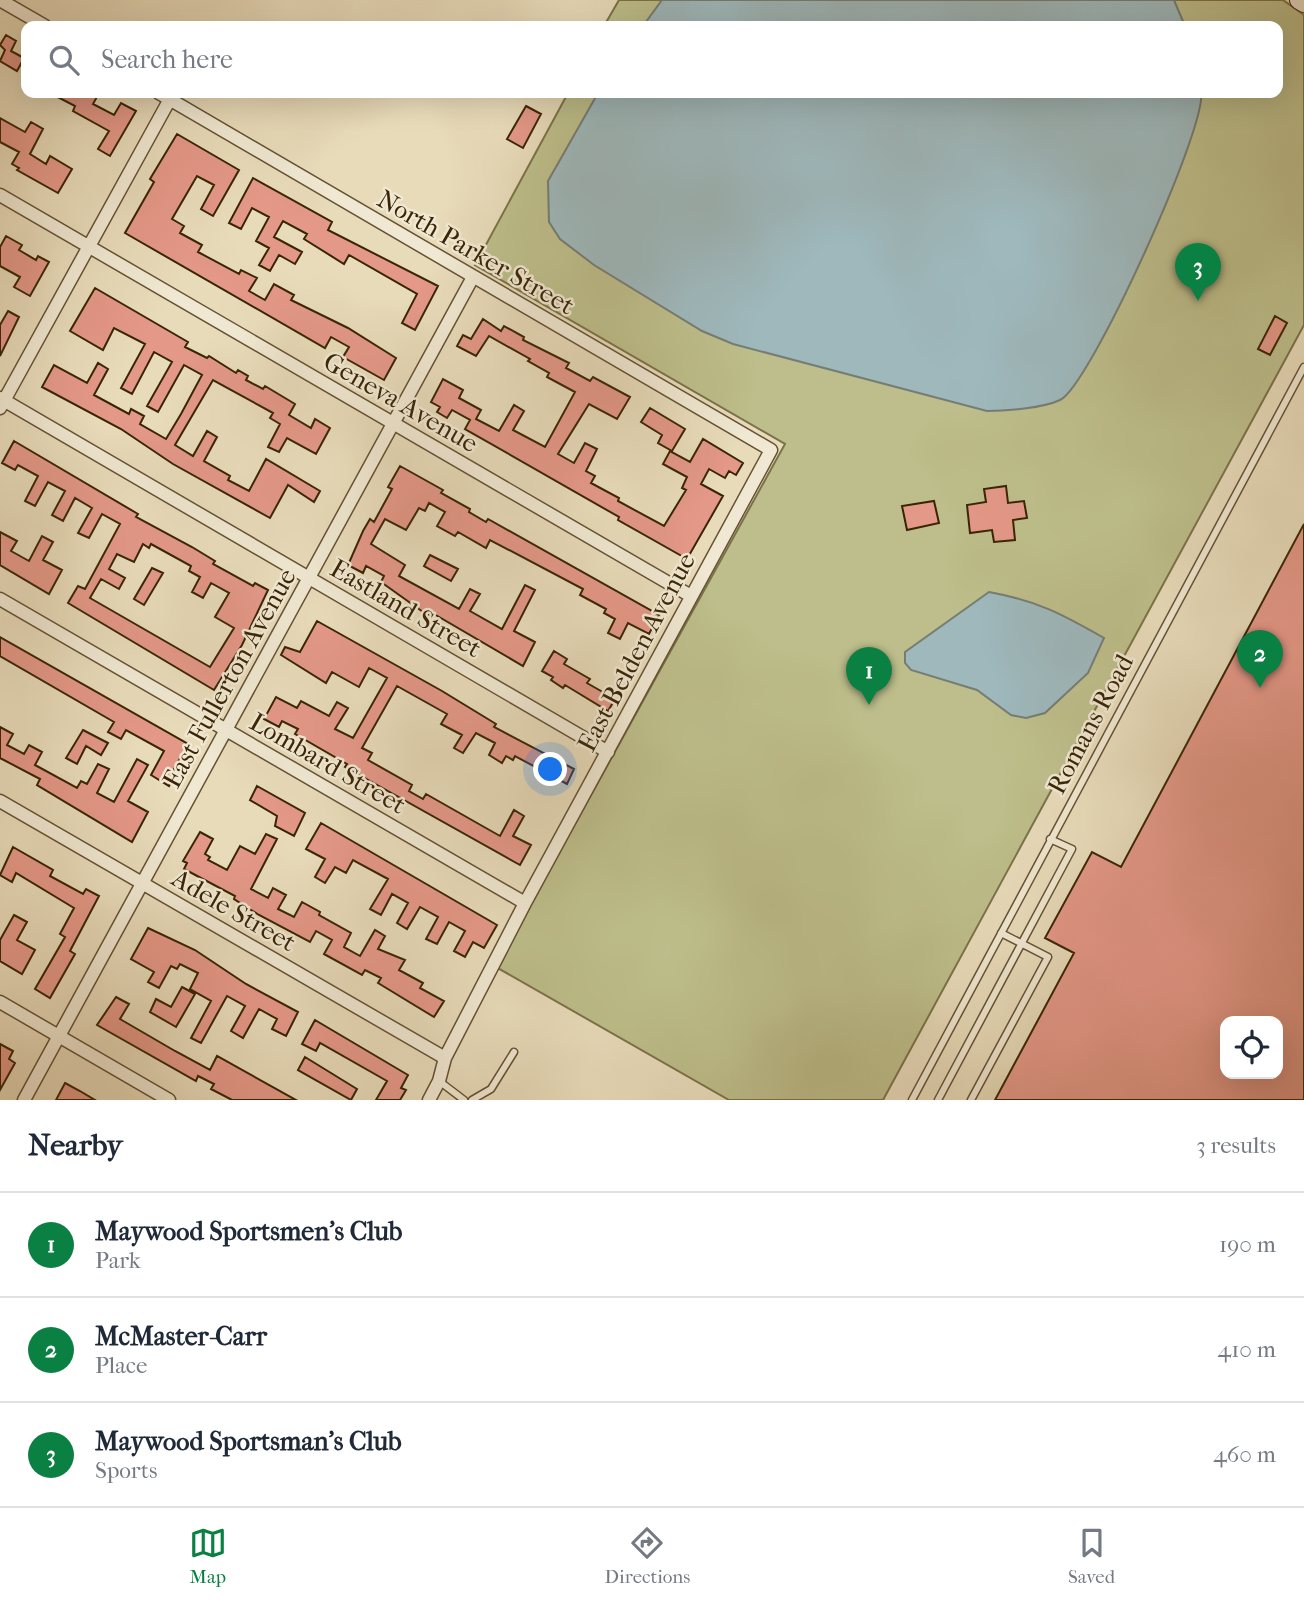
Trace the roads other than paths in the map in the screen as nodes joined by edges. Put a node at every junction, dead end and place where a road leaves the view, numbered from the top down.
1 (1, 0) edge
2 (1299, 0) edge
3 (1304, 3) edge
4 (37, 21) edge
5 (164, 98) edge
6 (168, 98) edge
7 (0, 195) edge
8 (88, 248) junction
9 (473, 277) junction
10 (1304, 368) edge
11 (1, 402) edge
12 (393, 424) junction
13 (771, 450) joint
14 (309, 578) junction
15 (691, 596) junction
16 (0, 599) edge
17 (226, 730) junction
18 (608, 752) junction
19 (0, 801) edge
20 (1050, 839) junction
21 (142, 883) junction
22 (524, 903) junction
23 (1001, 933) junction
24 (1022, 944) junction
25 (0, 1002) edge
26 (59, 1036) junction
27 (514, 1052) dead end
28 (445, 1058) junction
29 (439, 1081) junction
30 (24, 1100) edge
31 (169, 1100) edge
32 (429, 1100) edge
33 (464, 1100) edge
34 (472, 1100) edge
35 (912, 1100) edge
36 (938, 1100) edge
37 (971, 1100) edge

1 - 4 street
2 - 3 street
5 - 8 street
6 - 9 street, North Parker Street
7 - 8 street, Geneva Avenue
8 - 11 street
8 - 12 street, Geneva Avenue
9 - 12 street, East Fullerton Avenue
9 - 13 street, North Parker Street
10 - 20 lane, Romans Road
11 - 14 street, Eastland Street
12 - 14 street, East Fullerton Avenue
12 - 15 street, Geneva Avenue
13 - 15 street, East Belden Avenue
14 - 17 street, East Fullerton Avenue
14 - 18 street, Eastland Street
15 - 18 street, East Belden Avenue
16 - 17 street, Lombard Street
17 - 21 street, East Fullerton Avenue
17 - 22 street, Lombard Street
18 - 22 street, East Belden Avenue
19 - 21 street, Adele Street
20 - 23 lane, Romans Road
20 - 24 lane
21 - 26 street, East Fullerton Avenue
21 - 28 street, Adele Street
22 - 28 street, East Belden Avenue
23 - 24 lane
23 - 35 lane, Romans Road
24 - 36 lane
24 - 37 lane
25 - 26 street
26 - 30 street, East Fullerton Avenue
26 - 31 street
27 - 34 lane
28 - 29 street, East Belden Avenue
29 - 32 street, East Belden Avenue
29 - 33 lane

